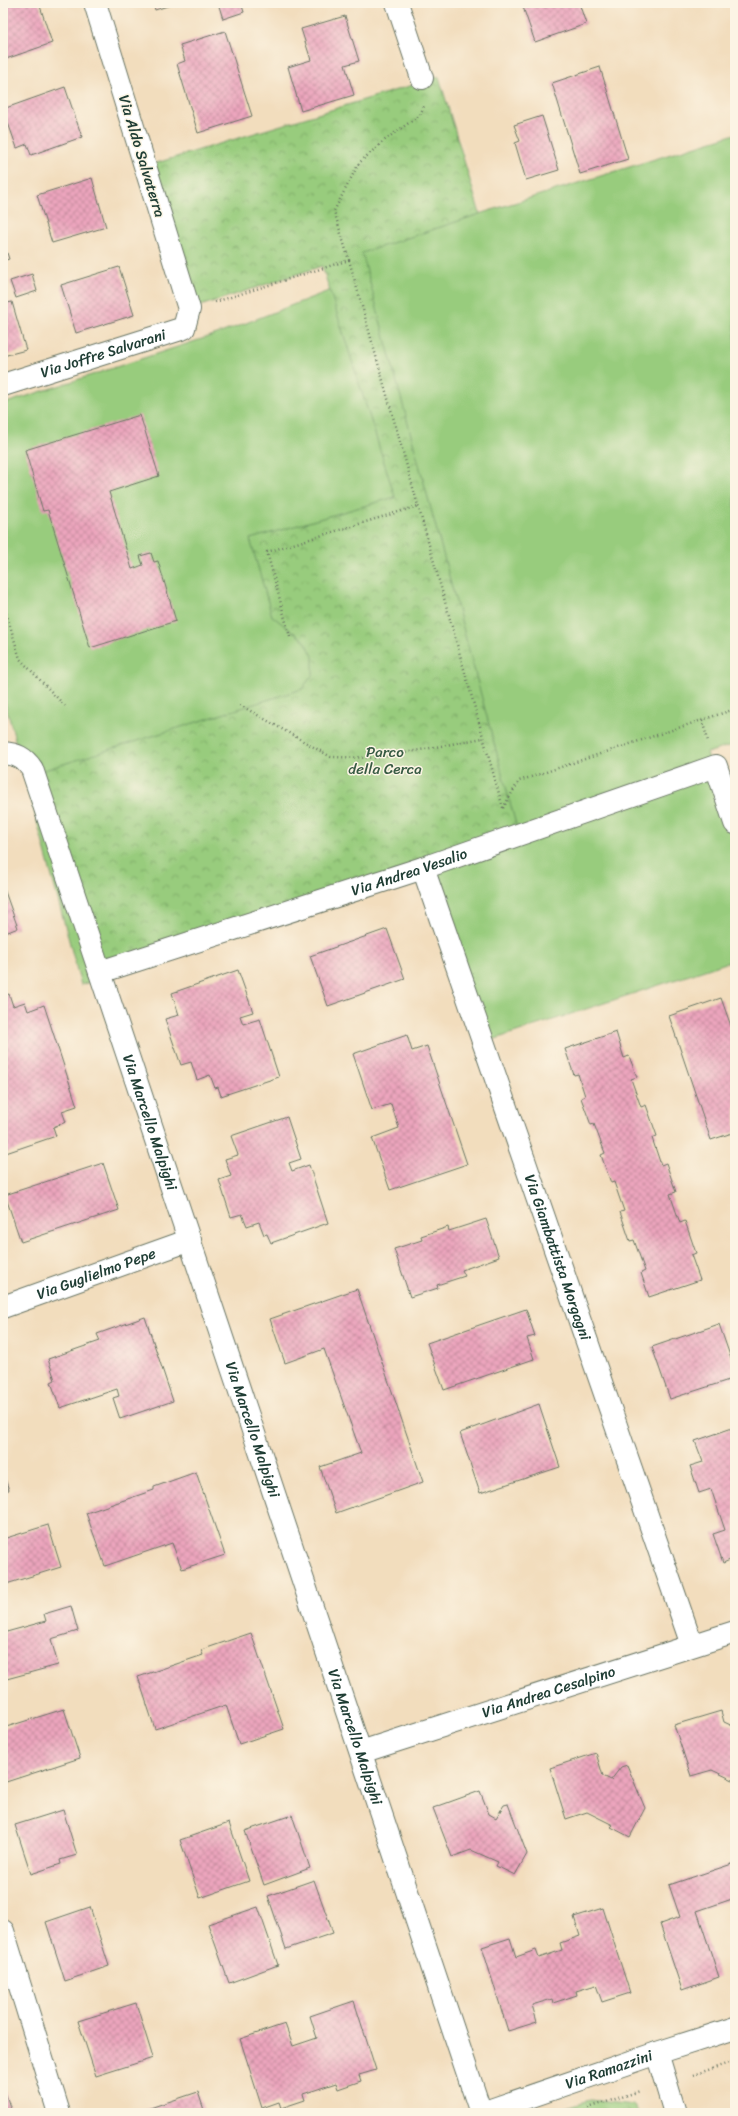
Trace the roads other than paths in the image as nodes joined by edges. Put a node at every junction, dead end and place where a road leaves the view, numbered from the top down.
1 (95, 3) edge
2 (397, 3) edge
3 (422, 78) road end
4 (190, 309) joint
5 (3, 385) edge
6 (9, 753) edge
7 (735, 823) edge
8 (424, 868) junction
9 (100, 972) junction
10 (190, 1240) junction
11 (3, 1307) edge
12 (735, 1632) edge
13 (692, 1645) junction
14 (361, 1752) junction
15 (3, 1931) edge
16 (735, 2028) edge
17 (656, 2052) junction
18 (59, 2113) edge
19 (482, 2113) edge
20 (675, 2113) edge

1 - 4 street, Via Aldo Salvaterra
2 - 3 street
4 - 5 street, Via Joffre Salvarani
6 - 9 street, Via Marcello Malpighi
7 - 8 street, Via Andrea Vesalio
8 - 9 street, Via Andrea Vesalio
8 - 13 street, Via Giambattista Morgagni
9 - 10 street, Via Marcello Malpighi
10 - 11 street, Via Guglielmo Pepe
10 - 14 street, Via Marcello Malpighi
12 - 13 street, Via Andrea Cesalpino
13 - 14 street, Via Andrea Cesalpino
14 - 19 street, Via Marcello Malpighi
15 - 18 street
16 - 17 street, Via Ramazzini
17 - 19 street, Via Ramazzini
17 - 20 street

